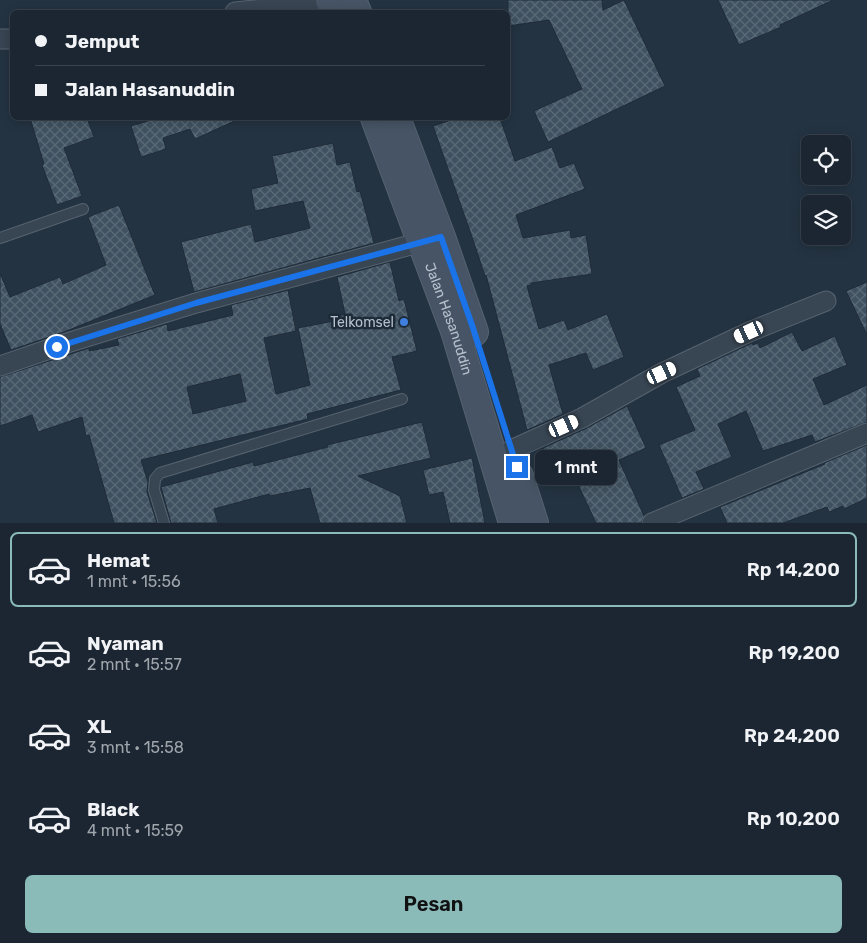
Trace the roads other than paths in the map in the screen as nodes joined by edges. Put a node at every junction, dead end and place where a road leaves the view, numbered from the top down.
1 (337, 4) edge
2 (260, 10) edge
3 (352, 10) edge
4 (376, 120) edge
5 (397, 120) edge
6 (83, 209) dead end
7 (0, 238) edge
8 (431, 239) junction
9 (826, 301) dead end
10 (0, 366) edge
11 (402, 399) dead end
12 (867, 433) edge
13 (512, 450) junction
14 (164, 523) edge
15 (513, 523) edge
16 (534, 523) edge
17 (652, 523) edge

1 - 2 street
1 - 3 street
4 - 8 street, Jalan Hasanuddin
5 - 8 street, Jalan Hasanuddin
6 - 7 lane
8 - 10 street
8 - 13 street, Jalan Hasanuddin
8 - 15 street, Jalan Hasanuddin
9 - 13 street
11 - 14 lane
12 - 17 street
13 - 16 street, Jalan Hasanuddin

